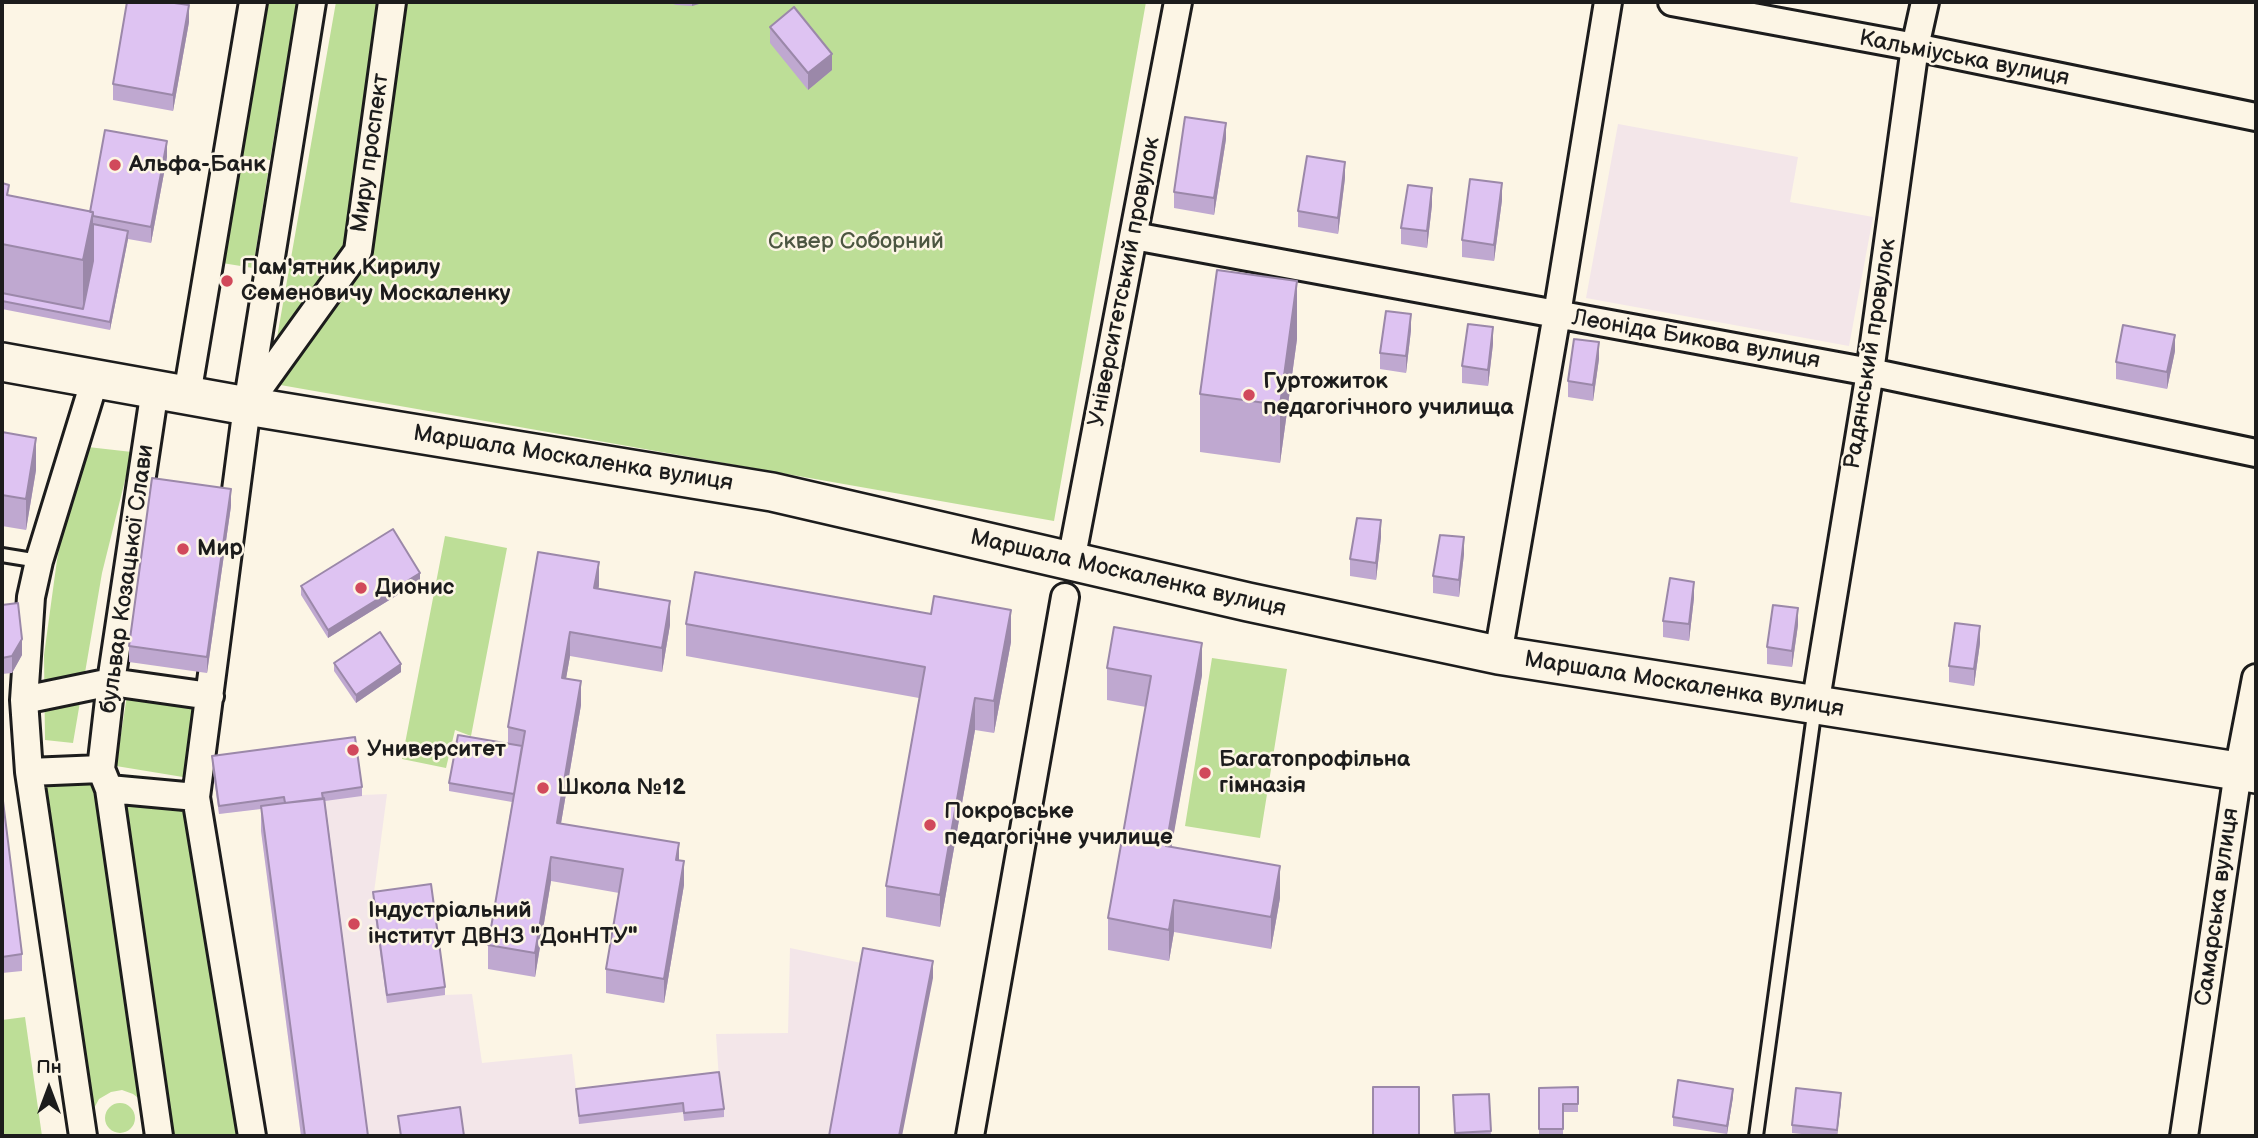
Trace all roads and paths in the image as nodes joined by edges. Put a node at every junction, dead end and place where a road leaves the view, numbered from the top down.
1 (253, 2) edge
2 (312, 2) edge
3 (392, 2) edge
4 (1178, 2) edge
5 (1608, 2) edge
6 (1672, 2) edge
7 (1925, 2) edge
8 (1915, 47) junction
9 (2256, 117) edge
10 (1134, 236) junction
11 (1557, 314) junction
12 (2, 362) edge
13 (1870, 372) junction
14 (95, 379) junction
15 (171, 392) junction
16 (247, 406) junction
17 (2256, 453) edge
18 (2, 555) edge
19 (38, 561) junction
20 (1072, 561) junction
21 (1065, 597) dead end
22 (1498, 655) junction
23 (2256, 678) edge
24 (111, 682) junction
25 (210, 696) junction
26 (24, 700) junction
27 (1815, 706) junction
28 (29, 772) junction
29 (2247, 773) edge
30 (105, 779) junction
31 (196, 797) junction
32 (82, 1136) edge
33 (159, 1136) edge
34 (252, 1136) edge
35 (970, 1136) edge
36 (1756, 1136) edge
37 (2184, 1136) edge

1 - 15 street
2 - 16 street
3 - 16 street, Миру проспект
4 - 10 street, Університетський провулок
5 - 11 street
6 - 8 street, Кальміуська вулиця
7 - 8 street, Радянський провулок
8 - 9 street, Кальміуська вулиця
8 - 13 street, Радянський провулок
10 - 11 street, Леоніда Бикова вулиця
10 - 20 street, Університетський провулок
11 - 13 street, Леоніда Бикова вулиця
11 - 22 street
12 - 14 street, Маршала Москаленка вулиця
13 - 17 street, Леоніда Бикова вулиця
13 - 27 street, Радянський провулок
14 - 15 street, Маршала Москаленка вулиця
14 - 19 street
15 - 16 street, Маршала Москаленка вулиця
15 - 24 street, бульвар Козацької Слави
16 - 20 street, Маршала Москаленка вулиця
16 - 25 street
18 - 19 lane
19 - 26 street
20 - 22 street, Маршала Москаленка вулиця
21 - 35 street
22 - 27 street, Маршала Москаленка вулиця
23 - 29 street, Самарська вулиця
24 - 25 street
24 - 26 street
24 - 30 street, бульвар Козацької Слави
25 - 31 street
26 - 28 street
27 - 29 street, Маршала Москаленка вулиця
27 - 36 lane
28 - 30 street
28 - 32 street
29 - 37 street, Самарська вулиця
30 - 31 street
30 - 33 street, бульвар Козацької Слави
31 - 34 street

